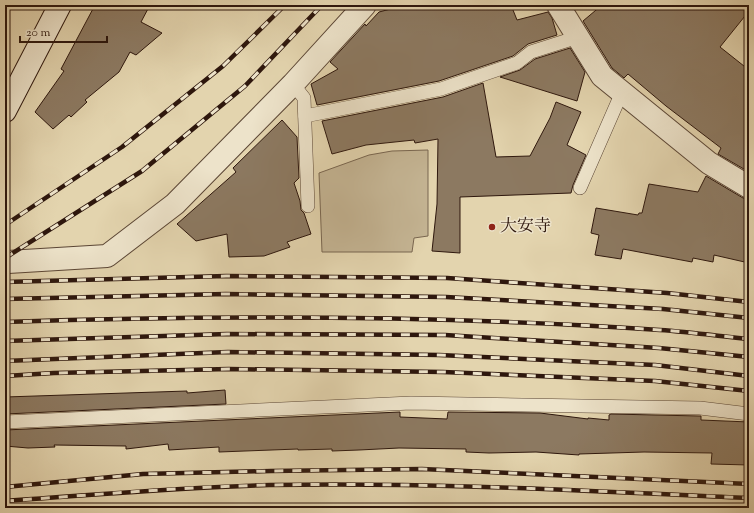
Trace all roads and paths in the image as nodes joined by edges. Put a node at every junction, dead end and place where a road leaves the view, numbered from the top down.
1 (60, 5) edge
2 (365, 5) edge
3 (558, 5) edge
4 (578, 37) junction
5 (293, 84) junction
6 (622, 92) junction
7 (5, 111) edge
8 (305, 116) junction
9 (749, 187) edge
10 (580, 188) dead end
11 (308, 206) dead end
12 (5, 261) edge
13 (749, 414) edge
14 (5, 422) edge

1 - 7 street
2 - 5 street
3 - 4 street
4 - 6 street
4 - 8 lane
5 - 8 lane
5 - 12 street
6 - 9 street
6 - 10 lane
8 - 11 lane
13 - 14 lane

